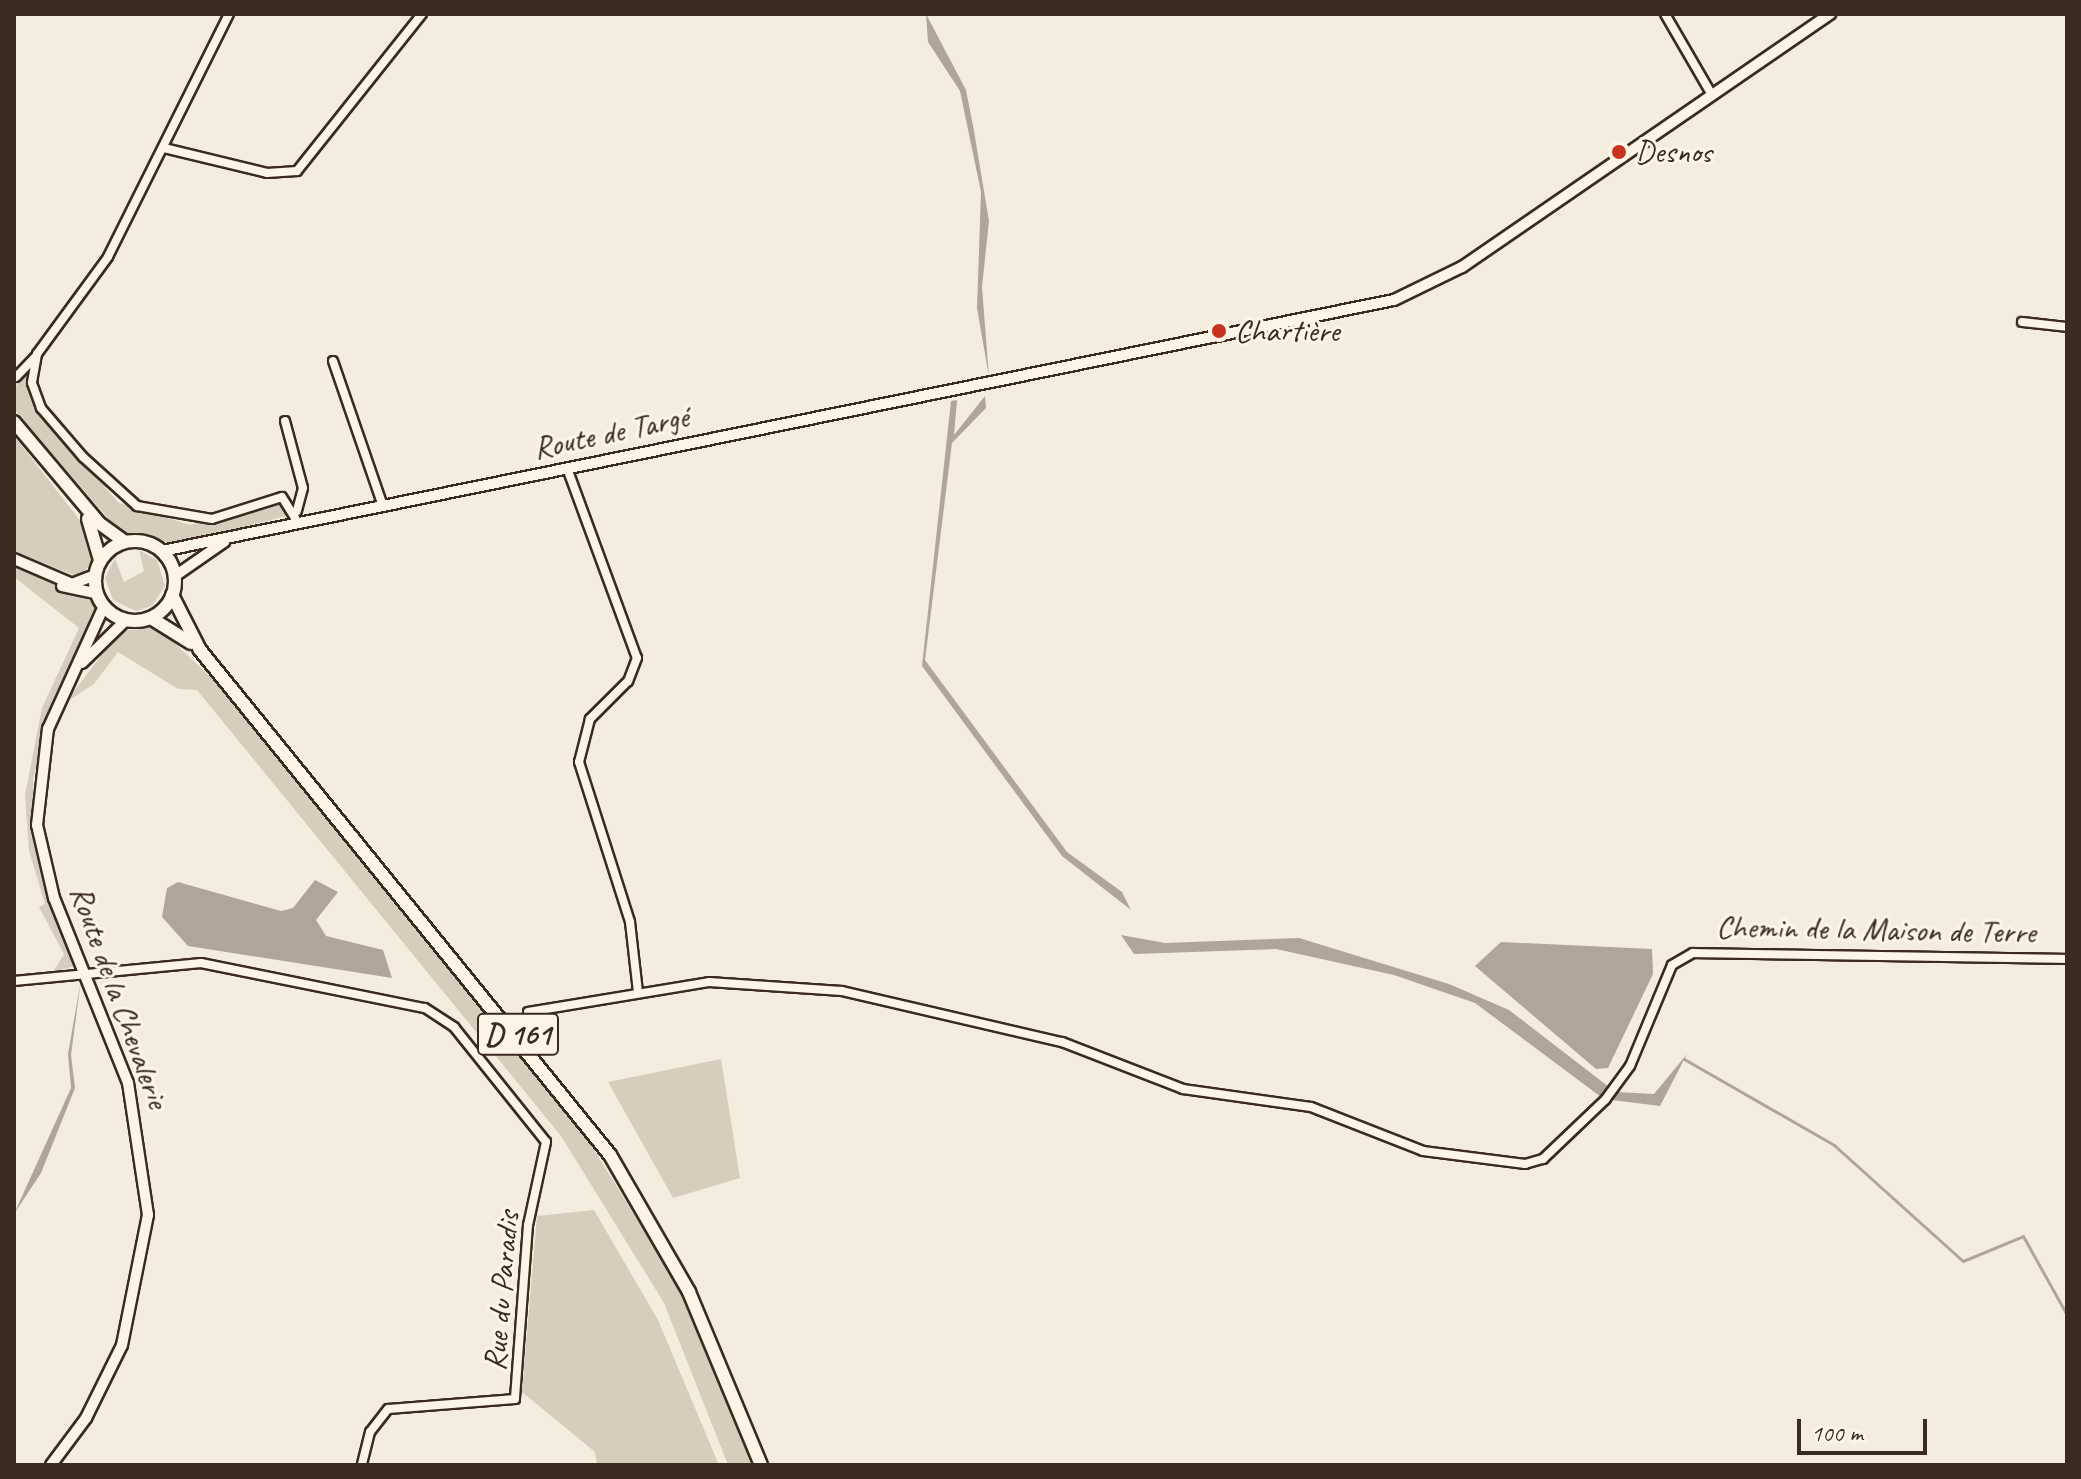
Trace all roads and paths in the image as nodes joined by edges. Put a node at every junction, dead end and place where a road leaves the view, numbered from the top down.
1 (229, 14) edge
2 (422, 14) edge
3 (1665, 14) edge
4 (1830, 14) edge
5 (1712, 95) junction
6 (164, 148) junction
7 (2022, 322) dead end
8 (2067, 327) edge
9 (37, 354) junction
10 (333, 361) dead end
11 (16, 377) dead end
12 (285, 421) dead end
13 (14, 422) edge
14 (567, 468) junction
15 (72, 492) junction
16 (383, 506) junction
17 (297, 511) junction
18 (298, 523) junction
19 (236, 536) junction
20 (125, 542) junction
21 (162, 551) junction
22 (14, 559) edge
23 (100, 560) junction
24 (95, 575) junction
25 (175, 576) junction
26 (50, 578) junction
27 (96, 593) junction
28 (172, 595) junction
29 (104, 606) junction
30 (151, 618) junction
31 (126, 620) junction
32 (200, 650) junction
33 (72, 673) junction
34 (2067, 959) edge
35 (84, 972) junction
36 (14, 981) edge
37 (638, 992) junction
38 (528, 1012) dead end
39 (51, 1465) edge
40 (362, 1465) edge
41 (761, 1465) edge

1 - 6 street
2 - 6 street
3 - 5 street
4 - 5 street, Route de Targé
5 - 14 street, Route de Targé
6 - 9 street
7 - 8 street
9 - 11 street
9 - 17 street
10 - 16 street
12 - 17 street
13 - 15 main road
14 - 16 street, Route de Targé
14 - 37 street
15 - 20 main road
15 - 23 main road
16 - 18 street, Route de Targé
17 - 18 street
18 - 19 street, Route de Targé
19 - 21 street, Route de Targé
19 - 25 street, Route de Targé
20 - 21 main road
20 - 23 main road
21 - 25 main road
22 - 26 street
23 - 24 main road
24 - 26 street
24 - 27 main road
25 - 28 main road
26 - 27 street
27 - 29 main road
28 - 30 main road
28 - 32 main road, D 161
29 - 31 main road
29 - 33 street, Route de la Chevalerie
30 - 31 main road
30 - 32 main road, D 161
31 - 33 street, Route de la Chevalerie
32 - 41 main road, D 161
33 - 35 street, Route de la Chevalerie
34 - 37 street, Chemin de la Maison de Terre
35 - 36 street
35 - 39 street, Route de la Chevalerie
35 - 40 street, Rue du Paradis
37 - 38 street, Chemin de la Maison de Terre

